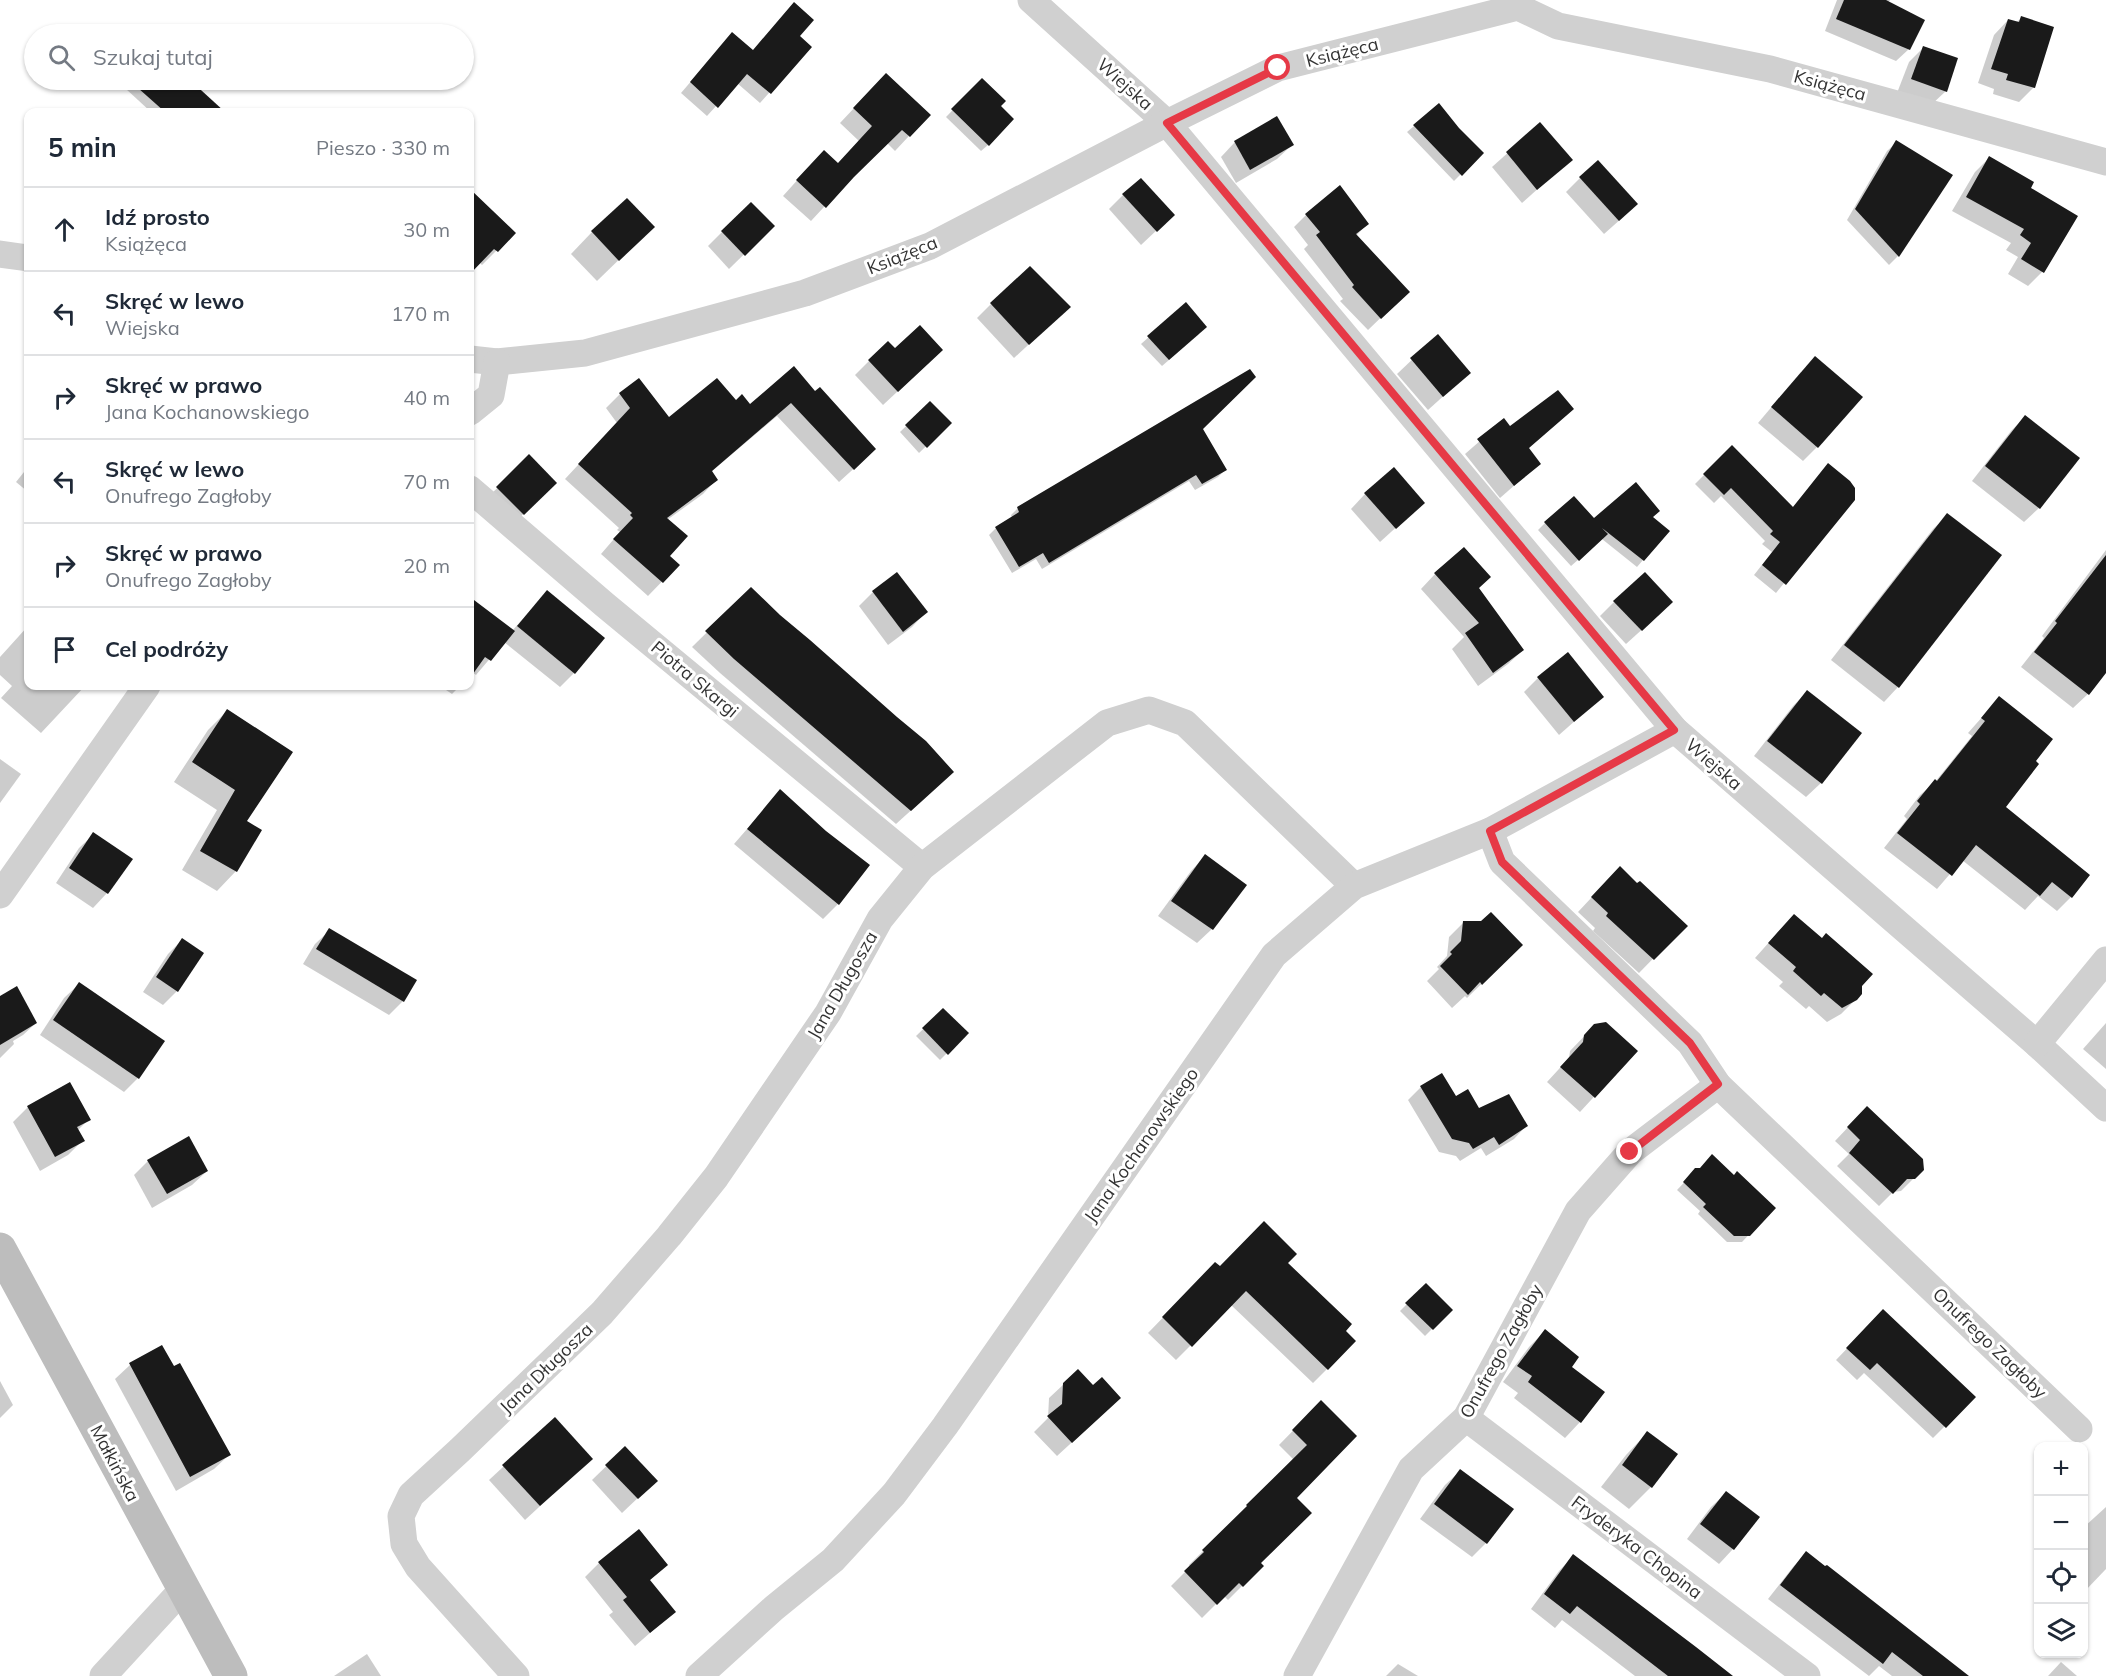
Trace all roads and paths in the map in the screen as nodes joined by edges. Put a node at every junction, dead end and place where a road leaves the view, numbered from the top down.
1 (1519, 3) edge
2 (1046, 5) edge
3 (1167, 123) junction
4 (2106, 162) edge
5 (0, 254) edge
6 (24, 257) edge
7 (474, 359) edge
8 (497, 362) junction
9 (474, 409) edge
10 (474, 492) edge
11 (144, 690) edge
12 (1674, 730) junction
13 (1490, 831) junction
14 (922, 867) junction
15 (1354, 886) junction
16 (0, 895) edge
17 (2106, 960) edge
18 (2037, 1044) junction
19 (1718, 1084) junction
20 (2106, 1108) edge
21 (0, 1249) edge
22 (1466, 1418) junction
23 (2079, 1429) dead end
24 (183, 1589) junction
25 (103, 1676) edge
26 (231, 1676) edge
27 (516, 1676) edge
28 (699, 1676) edge
29 (1297, 1676) edge
30 (1807, 1676) edge

1 - 3 street, Książęca
1 - 4 street, Książęca
2 - 3 street, Wiejska
3 - 8 street, Książęca
3 - 12 street, Wiejska
5 - 6 street
7 - 8 street, Książęca
8 - 9 street
10 - 14 street, Piotra Skargi
11 - 16 street
12 - 13 street, Jana Kochanowskiego
12 - 18 street, Wiejska
13 - 15 street, Jana Kochanowskiego
13 - 19 street, Onufrego Zagłoby
14 - 15 street, Jana Długosza
14 - 27 street, Jana Długosza
15 - 28 street, Jana Kochanowskiego
17 - 18 street
18 - 20 street, Wiejska
19 - 22 street, Onufrego Zagłoby
19 - 23 street, Onufrego Zagłoby
21 - 24 main road, Małkińska
22 - 29 street, Onufrego Zagłoby
22 - 30 street, Fryderyka Chopina
24 - 25 street
24 - 26 main road, Małkińska

